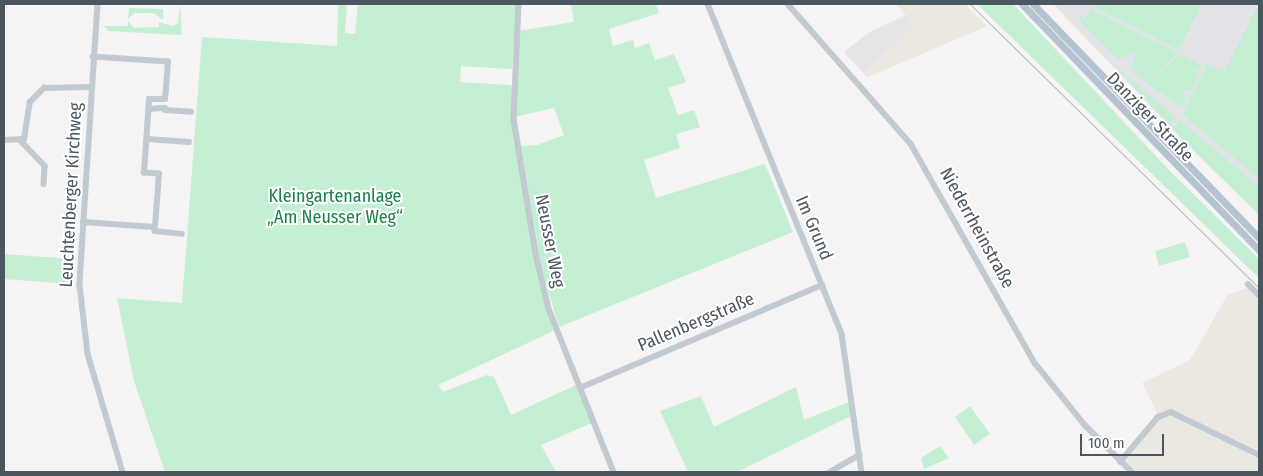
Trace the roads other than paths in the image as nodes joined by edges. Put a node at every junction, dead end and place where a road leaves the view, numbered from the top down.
1 (98, 4) edge
2 (518, 4) edge
3 (708, 4) edge
4 (788, 4) edge
5 (1022, 4) edge
6 (1033, 4) edge
7 (94, 57) junction
8 (92, 87) junction
9 (165, 99) junction
10 (149, 109) junction
11 (165, 110) junction
12 (191, 112) dead end
13 (147, 138) junction
14 (4, 140) edge
15 (21, 141) junction
16 (189, 142) dead end
17 (44, 184) dead end
18 (83, 222) junction
19 (155, 227) junction
20 (182, 234) dead end
21 (1259, 238) edge
22 (1259, 250) edge
23 (1248, 284) dead end
24 (822, 285) junction
25 (1259, 295) edge
26 (582, 387) junction
27 (859, 455) junction
28 (1259, 455) edge
29 (1120, 462) junction
30 (123, 472) edge
31 (614, 472) edge
32 (830, 472) edge
33 (862, 472) edge
34 (1132, 472) edge

1 - 7 street, Leuchtenberger Kirchweg
2 - 26 street, Neusser Weg
3 - 24 street, Im Grund
4 - 29 street, Niederrheinstraße
5 - 22 main road, Danziger Straße
6 - 21 main road, Danziger Straße
7 - 8 street, Leuchtenberger Kirchweg
7 - 9 street
8 - 15 street
8 - 18 street, Leuchtenberger Kirchweg
9 - 10 street
9 - 11 street
10 - 11 street
10 - 13 street
11 - 12 street
13 - 16 street
13 - 19 street
14 - 15 street
15 - 17 street
18 - 19 street
18 - 30 street, Leuchtenberger Kirchweg
19 - 20 street
23 - 25 street
24 - 26 street, Pallenbergstraße
24 - 27 street, Im Grund
26 - 31 street, Neusser Weg
27 - 32 street
27 - 33 street, Im Grund
28 - 29 street
29 - 34 street, Niederrheinstraße

